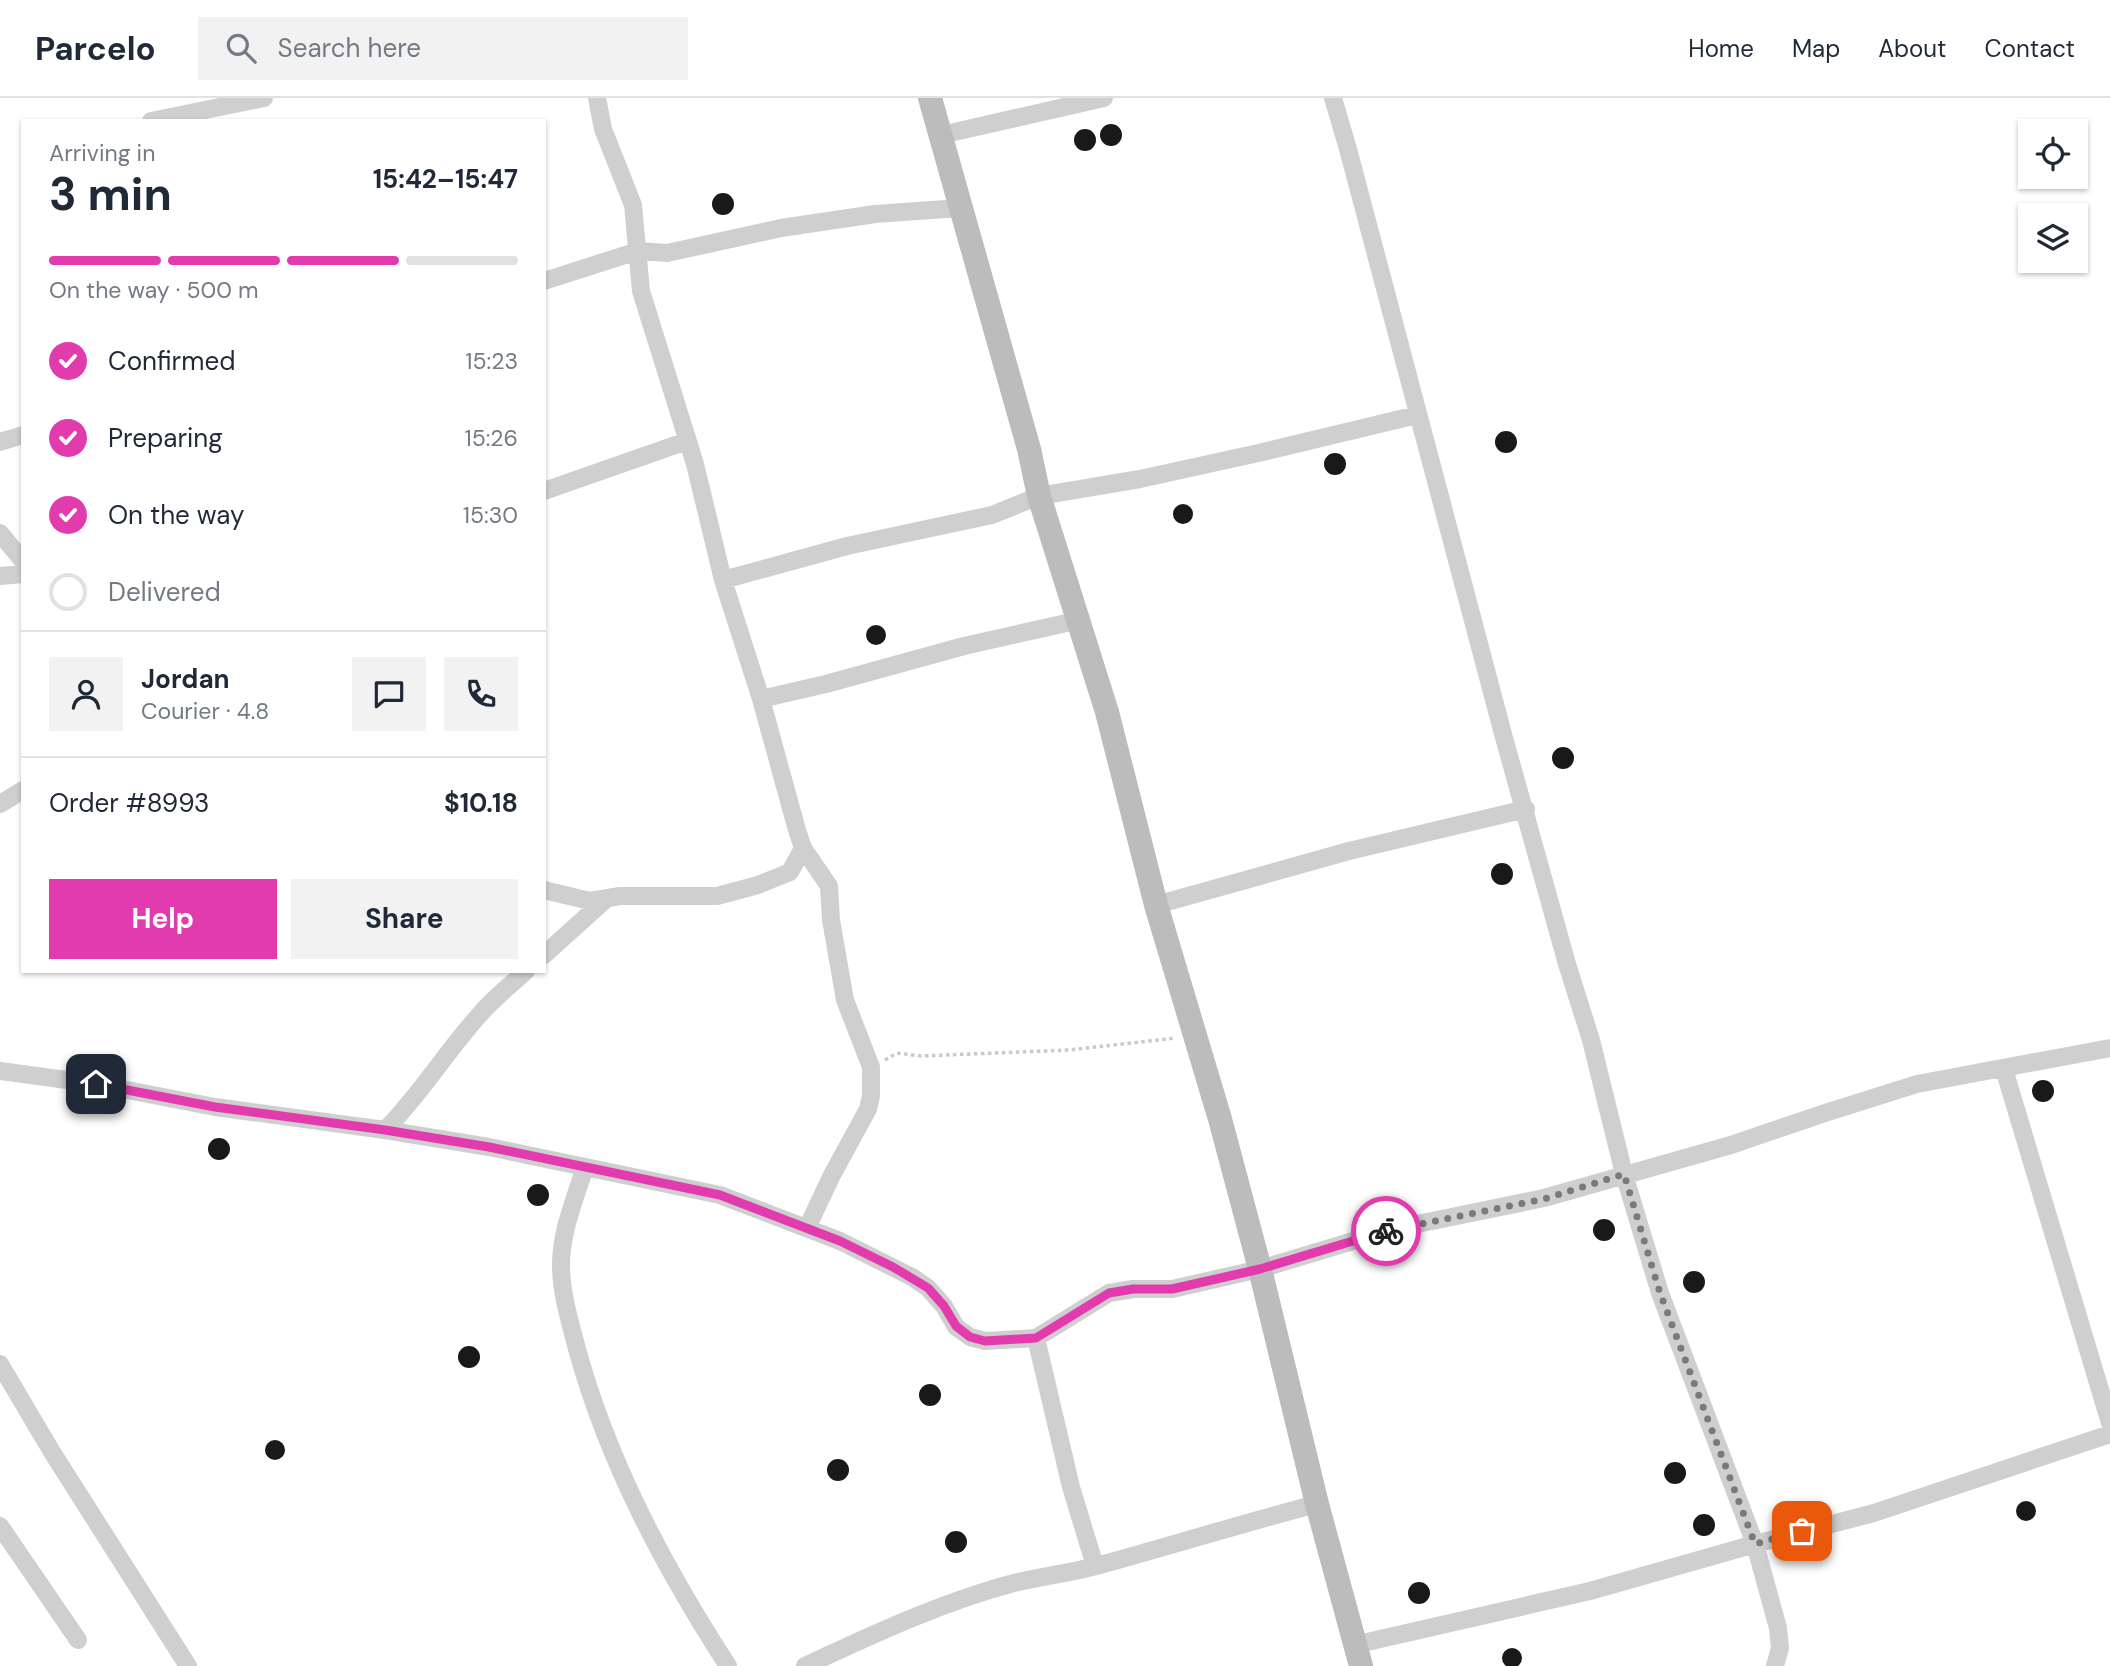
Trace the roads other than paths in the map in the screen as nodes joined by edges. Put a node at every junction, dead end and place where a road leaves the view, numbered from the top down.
1 (264, 98) edge
2 (597, 98) edge
3 (930, 98) edge
4 (1104, 98) edge
5 (1333, 98) edge
6 (162, 119) edge
7 (941, 135) junction
8 (960, 208) junction
9 (638, 251) junction
10 (546, 280) edge
11 (1417, 415) junction
12 (21, 436) edge
13 (687, 441) junction
14 (0, 442) edge
15 (546, 490) edge
16 (1039, 496) junction
17 (0, 533) edge
18 (21, 559) edge
19 (21, 574) edge
20 (0, 576) edge
21 (723, 580) junction
22 (1080, 620) junction
23 (761, 699) junction
24 (21, 791) edge
25 (0, 804) edge
26 (1526, 809) junction
27 (803, 848) junction
28 (546, 890) edge
29 (607, 898) junction
30 (1156, 905) junction
31 (546, 953) edge
32 (524, 973) edge
33 (2110, 1048) edge
34 (2004, 1069) junction
35 (0, 1071) edge
36 (385, 1130) junction
37 (585, 1167) junction
38 (1624, 1174) junction
39 (807, 1228) junction
40 (1260, 1269) junction
41 (1036, 1338) junction
42 (0, 1364) edge
43 (2110, 1423) edge
44 (2110, 1434) edge
45 (1317, 1504) junction
46 (0, 1526) edge
47 (1755, 1544) junction
48 (1095, 1566) junction
49 (78, 1640) dead end
50 (1358, 1655) edge
51 (188, 1666) edge
52 (728, 1666) edge
53 (805, 1666) edge
54 (1775, 1666) edge

1 - 6 street
2 - 9 street
3 - 7 street
4 - 7 street
5 - 11 street
7 - 8 street
8 - 9 street
8 - 16 street
9 - 10 street
9 - 13 street
11 - 16 street
11 - 26 street
12 - 14 street
13 - 15 street
13 - 21 street
16 - 21 street
16 - 22 street
17 - 18 street
19 - 20 street
21 - 23 street
22 - 23 street
22 - 30 street
23 - 27 street
24 - 25 street
26 - 30 street
26 - 38 street
27 - 29 street
27 - 39 street
28 - 29 street
29 - 31 street
30 - 40 street
32 - 36 street
33 - 34 street
34 - 38 street
34 - 43 street
35 - 36 street
36 - 37 street
37 - 39 street
37 - 52 street
38 - 40 street
38 - 47 street
39 - 41 street
40 - 41 street
40 - 45 street
41 - 48 street
42 - 51 street
44 - 47 street
45 - 48 street
45 - 50 street
46 - 49 street
47 - 50 street
47 - 54 street
48 - 53 street

